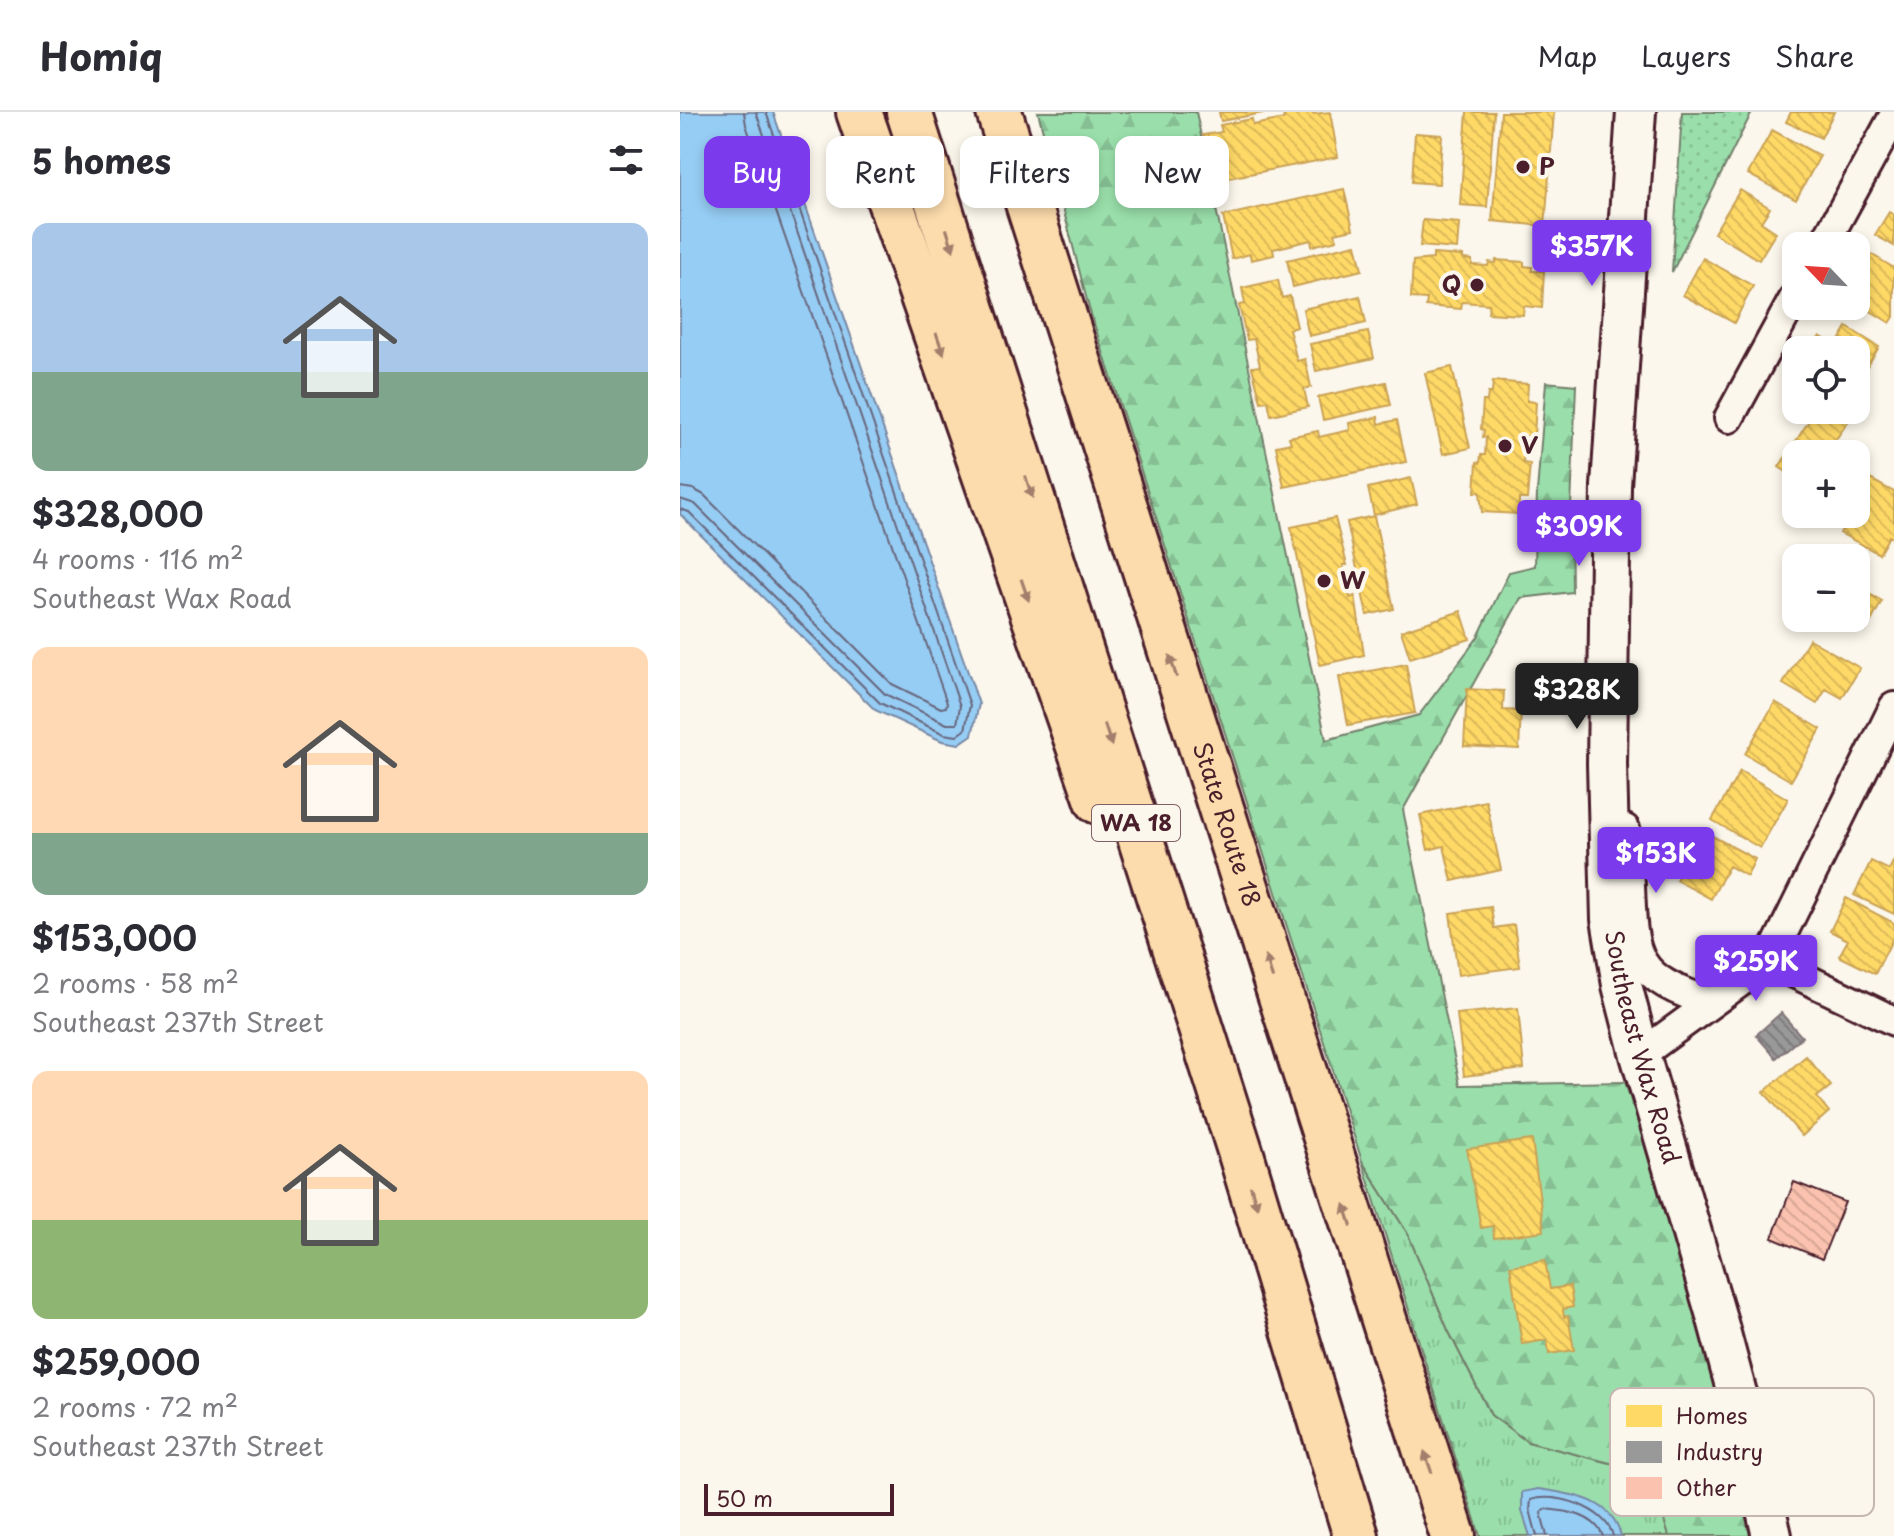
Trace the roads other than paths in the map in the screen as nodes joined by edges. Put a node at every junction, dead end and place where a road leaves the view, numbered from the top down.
1 (859, 112) edge
2 (909, 112) edge
3 (999, 112) edge
4 (1011, 112) edge
5 (1636, 112) edge
6 (1894, 116) edge
7 (1831, 232) edge
8 (1041, 241) junction
9 (1782, 320) edge
10 (1729, 418) dead end
11 (1894, 707) edge
12 (1608, 790) junction
13 (1769, 961) junction
14 (1712, 1002) junction
15 (1894, 1021) edge
16 (1640, 1055) junction
17 (1241, 1154) junction
18 (1736, 1388) edge
19 (1767, 1516) edge
20 (1356, 1536) edge
21 (1453, 1536) edge
22 (1772, 1536) edge

1 -> 17 highway
2 -> 17 highway, WA 18
3 - 8 highway, State Route 18
4 - 8 highway
5 - 12 main road, Southeast Wax Road
6 - 7 street
21 -> 8 highway, State Route 18
9 - 10 street
11 - 13 street
12 - 14 street
12 - 16 main road, Southeast Wax Road
13 - 14 street
13 - 15 street
14 - 16 street
16 - 18 main road, Southeast Wax Road
17 -> 20 highway, WA 18
19 - 22 main road, Southeast Wax Road

